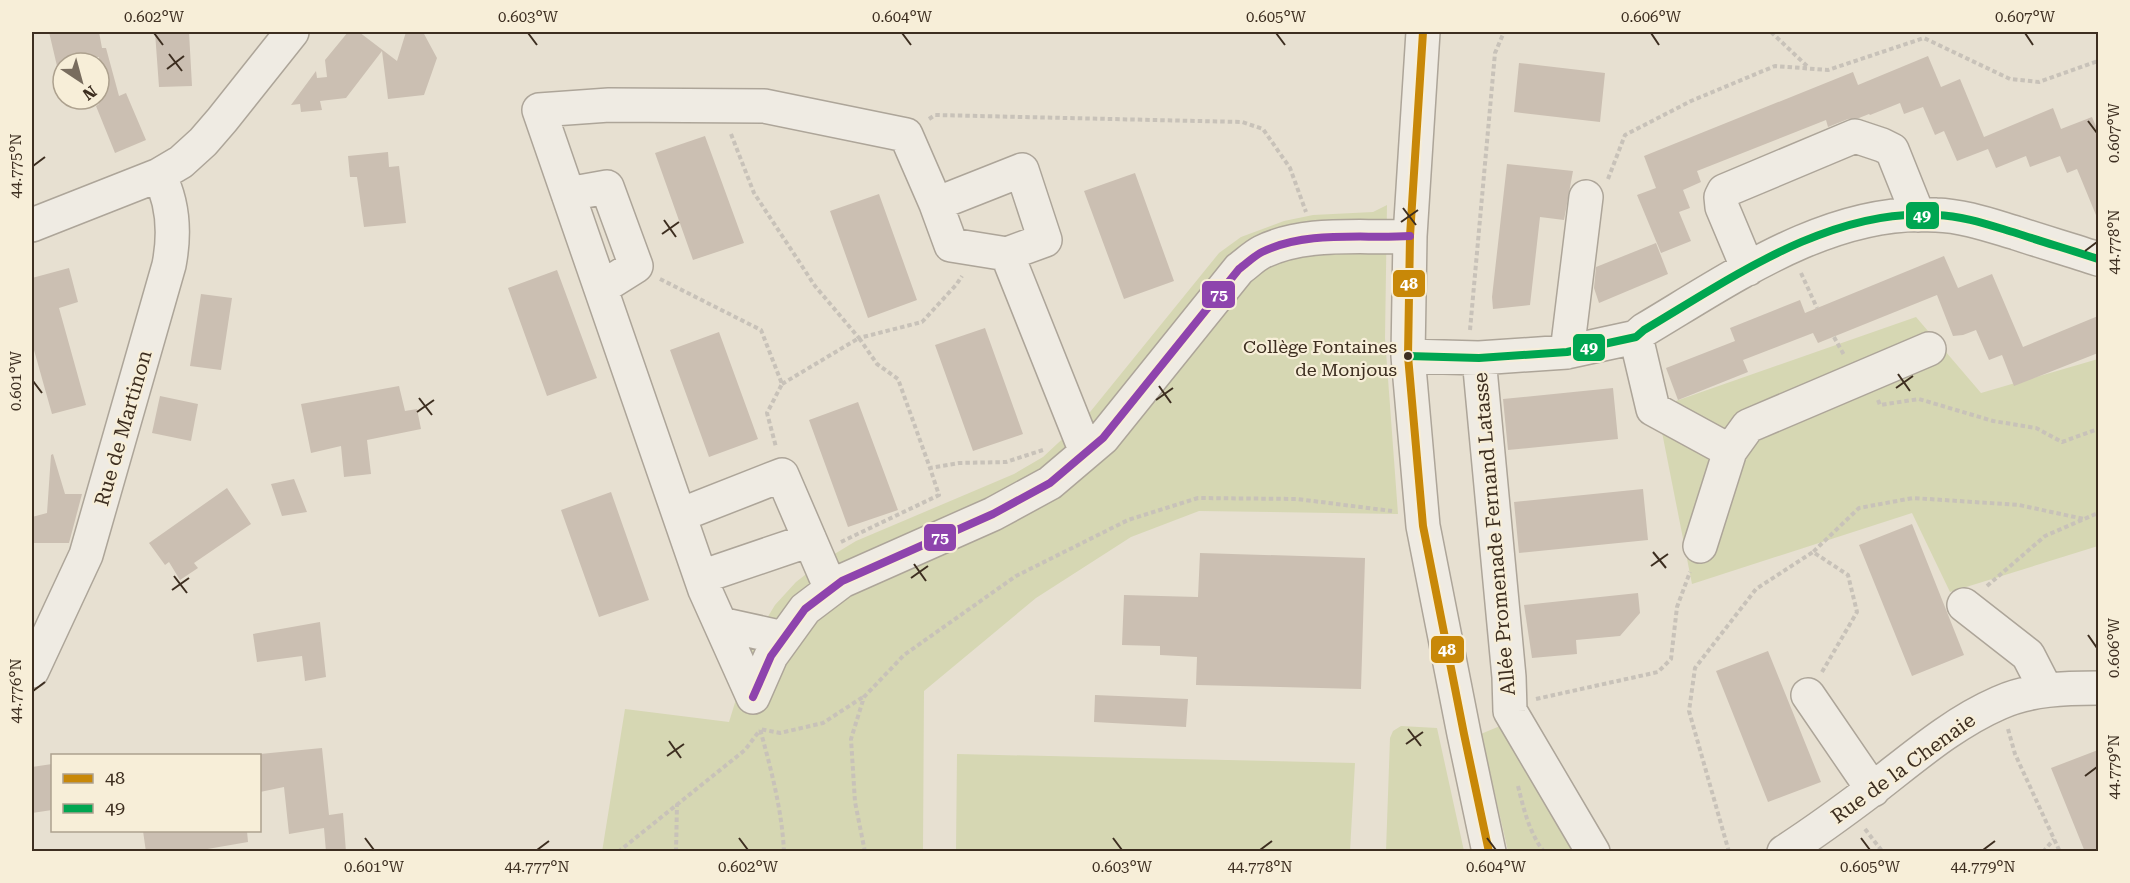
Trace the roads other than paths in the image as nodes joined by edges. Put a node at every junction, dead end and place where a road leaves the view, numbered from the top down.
1 (292, 32) edge
2 (1423, 32) edge
3 (159, 175) junction
4 (568, 194) junction
5 (936, 204) junction
6 (1585, 207) road end
7 (1918, 215) junction
8 (32, 225) edge
9 (1410, 236) junction
10 (993, 251) junction
11 (2098, 258) edge
12 (1748, 269) junction
13 (601, 288) junction
14 (1636, 337) junction
15 (1929, 349) dead end
16 (1567, 352) junction
17 (1408, 356) junction
18 (1473, 358) junction
19 (1083, 445) junction
20 (1730, 451) junction
21 (680, 515) junction
22 (1700, 546) road end
23 (813, 547) junction
24 (701, 577) junction
25 (831, 590) junction
26 (1964, 605) road end
27 (720, 624) junction
28 (784, 638) junction
29 (32, 671) edge
30 (2098, 688) edge
31 (2046, 690) junction
32 (1808, 696) road end
33 (1510, 711) junction
34 (1460, 717) junction
35 (1872, 790) junction
36 (1489, 852) edge
37 (1593, 852) edge
38 (1784, 852) edge

1 - 3 street
2 - 9 street
3 - 8 street
3 - 29 street, Rue de Martinon
4 - 5 street
4 - 13 street
4 - 13 street
5 - 10 street
5 - 10 street
6 - 16 street
7 - 11 street
7 - 12 street
7 - 12 street
9 - 17 street
9 - 19 street
10 - 19 street
12 - 14 street
13 - 21 street
14 - 16 street
14 - 20 street
15 - 20 street
16 - 18 street
17 - 18 street
17 - 34 street
18 - 33 street, Allée Promenade Fernand Latasse
19 - 25 street
20 - 22 street
21 - 23 street
21 - 24 street
23 - 24 street
23 - 25 street
24 - 27 street
25 - 28 street
26 - 31 street
27 - 28 street
27 - 28 street
30 - 31 street, Rue de la Chenaie
31 - 35 street, Rue de la Chenaie
32 - 35 street
33 - 34 street
33 - 37 street
34 - 36 street
35 - 38 street, Rue de la Chenaie

